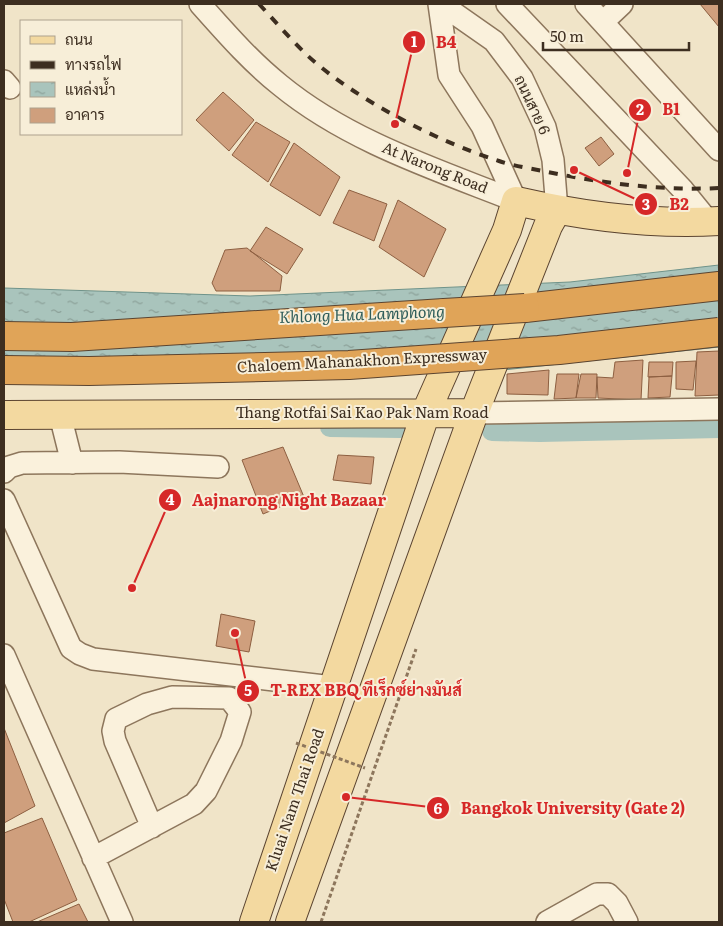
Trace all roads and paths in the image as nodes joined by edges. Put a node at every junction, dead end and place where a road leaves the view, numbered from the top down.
1 (200, 4) edge
2 (440, 4) edge
3 (506, 4) edge
4 (586, 4) edge
5 (622, 4) edge
6 (603, 22) junction
7 (719, 150) edge
8 (516, 201) junction
9 (552, 218) junction
10 (714, 222) edge
11 (719, 286) edge
12 (719, 332) edge
13 (4, 336) edge
14 (4, 370) edge
15 (719, 409) edge
16 (426, 412) junction
17 (474, 413) junction
18 (60, 414) junction
19 (4, 415) edge
20 (72, 463) junction
21 (218, 467) dead end
22 (4, 472) edge
23 (4, 500) edge
24 (418, 643) dead end
25 (4, 655) edge
26 (333, 687) junction
27 (11, 693) edge
28 (296, 743) dead end
29 (365, 768) dead end
30 (152, 826) junction
31 (93, 858) junction
32 (122, 922) edge
33 (254, 922) edge
34 (290, 922) edge
35 (322, 922) edge
36 (547, 922) edge
37 (627, 922) edge

1 - 8 street, At Narong Road
2 - 8 street, ถนนสาย 6
2 - 9 street, ถนนสาย 6
3 - 10 street
4 - 6 street
5 - 6 street
6 - 7 street
8 - 9 main road, At Narong Road
8 - 16 main road, Kluai Nam Thai Road
9 - 10 main road, At Narong Road
9 - 17 main road
11 - 13 highway, bridge
12 - 14 highway, Chaloem Mahanakhon Expressway, bridge
15 - 17 street, Thang Rotfai Sai Kao Pak Nam Road
16 - 17 main road, Thang Rotfai Sai Kao Pak Nam Road
16 - 18 main road, Thang Rotfai Sai Kao Pak Nam Road
16 - 26 main road, Kluai Nam Thai Road
17 - 34 main road
18 - 19 main road, Thang Rotfai Sai Kao Pak Nam Road
18 - 20 street
20 - 21 street
20 - 22 street
23 - 26 street
24 - 35 path
25 - 27 street
26 - 33 main road, Kluai Nam Thai Road
27 - 31 street
28 - 29 path, bridge
30 - 30 street
30 - 31 street
31 - 32 street
36 - 37 street

